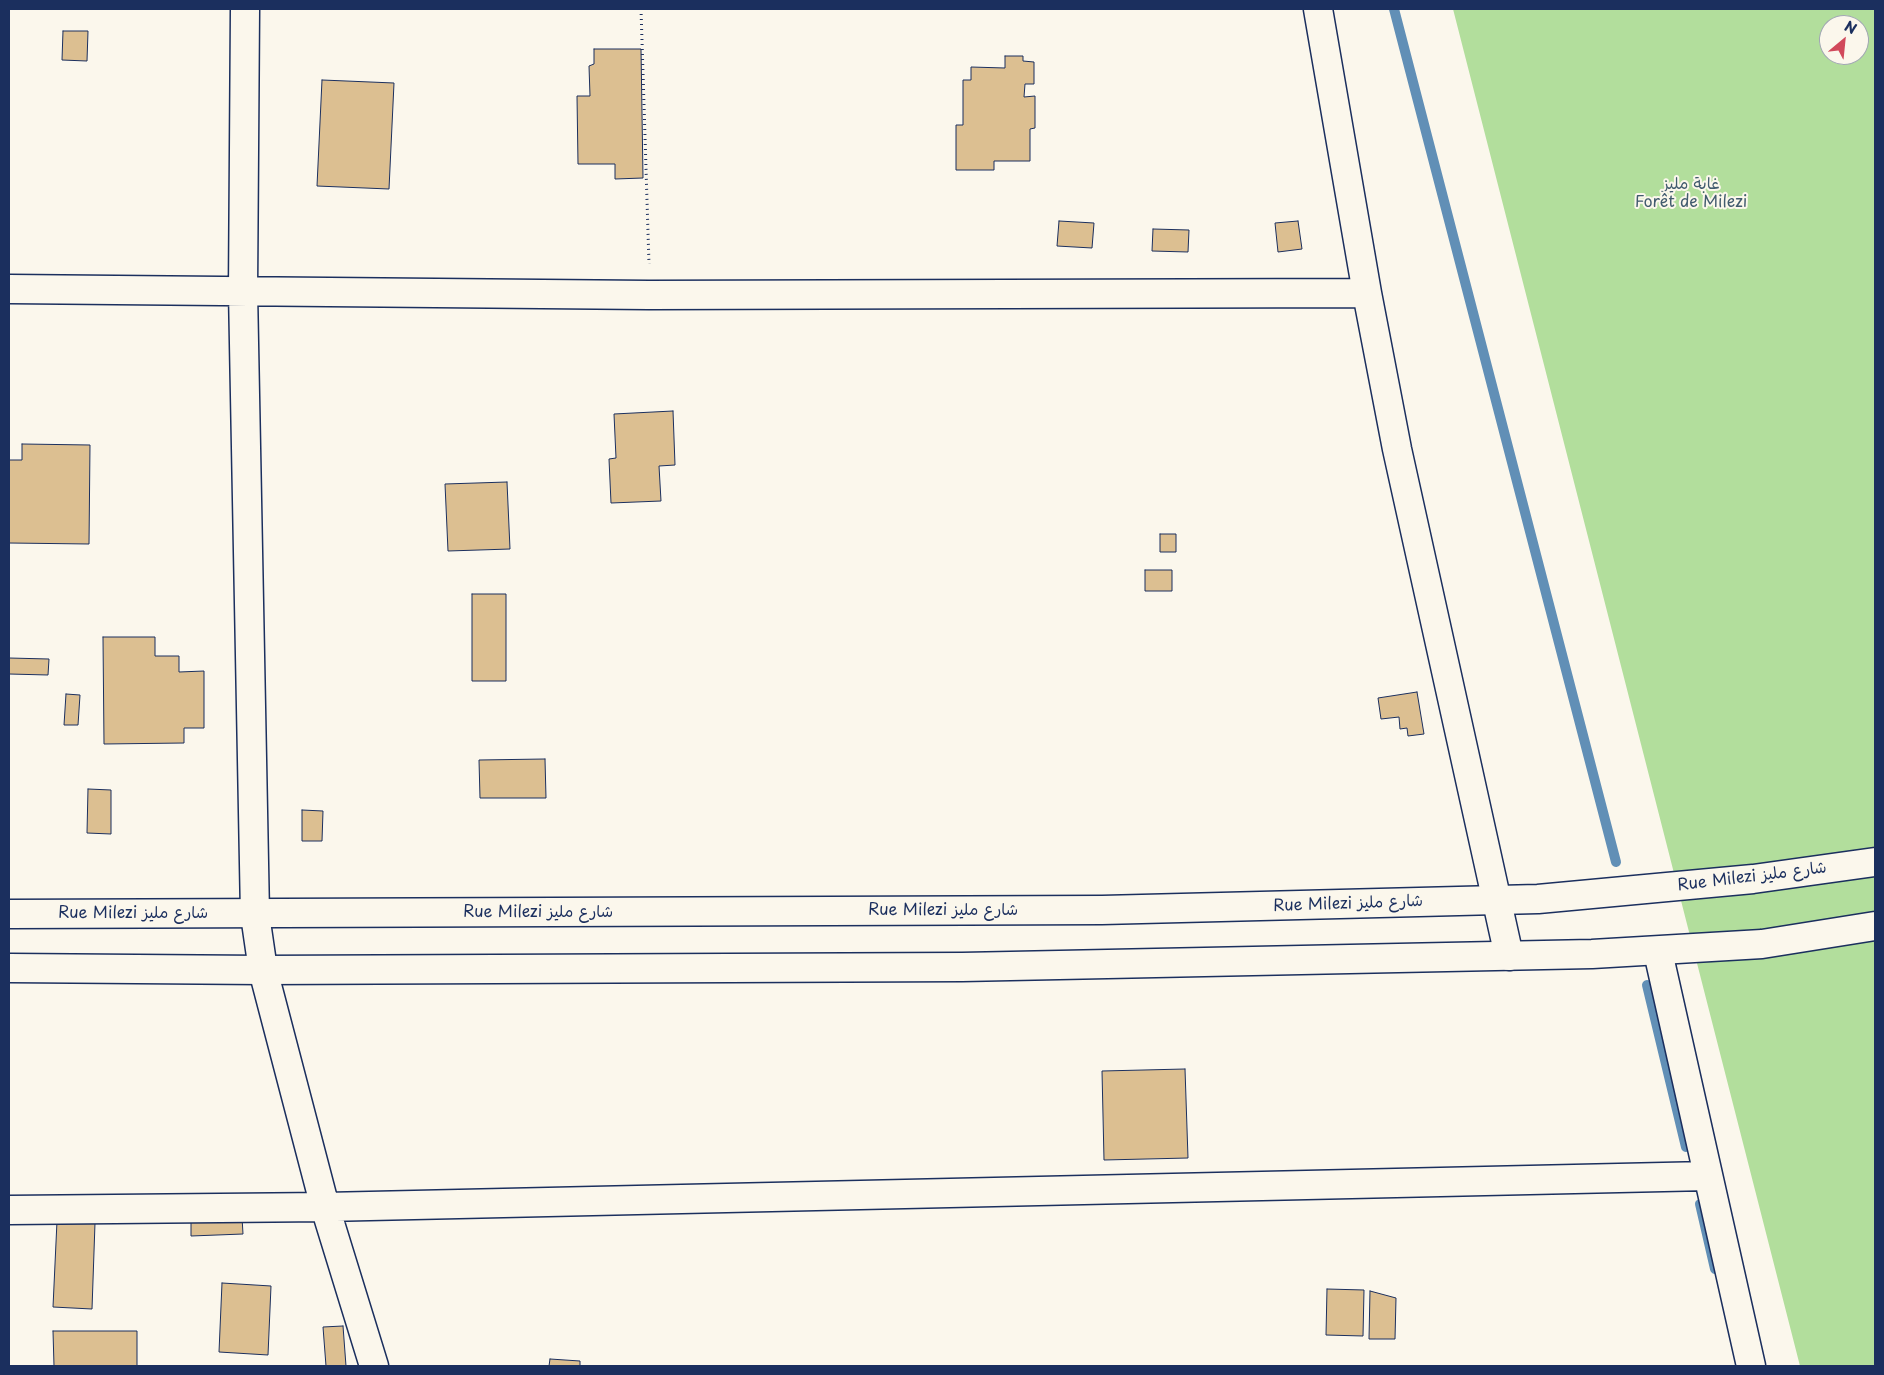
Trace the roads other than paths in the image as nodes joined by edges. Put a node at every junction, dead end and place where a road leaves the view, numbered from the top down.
1 (245, 9) edge
2 (1318, 9) edge
3 (9, 289) edge
4 (243, 291) junction
5 (1367, 293) junction
6 (1875, 862) edge
7 (1498, 900) junction
8 (9, 914) edge
9 (255, 915) junction
10 (1875, 926) edge
11 (1658, 952) junction
12 (1509, 956) junction
13 (9, 968) edge
14 (263, 970) junction
15 (1708, 1176) junction
16 (325, 1207) junction
17 (9, 1210) edge
18 (374, 1366) edge
19 (1751, 1366) edge

1 - 4 street
2 - 5 street
3 - 4 street
4 - 5 street
4 - 9 street
5 - 7 street
6 - 7 street, Rue Milezi شارع مليز
7 - 9 street, Rue Milezi شارع مليز
7 - 12 street
8 - 9 street, Rue Milezi شارع مليز
9 - 14 street
10 - 11 street
11 - 12 street
11 - 15 street
12 - 14 street
13 - 14 street
14 - 16 street
15 - 16 street
15 - 19 street
16 - 17 street
16 - 18 street

